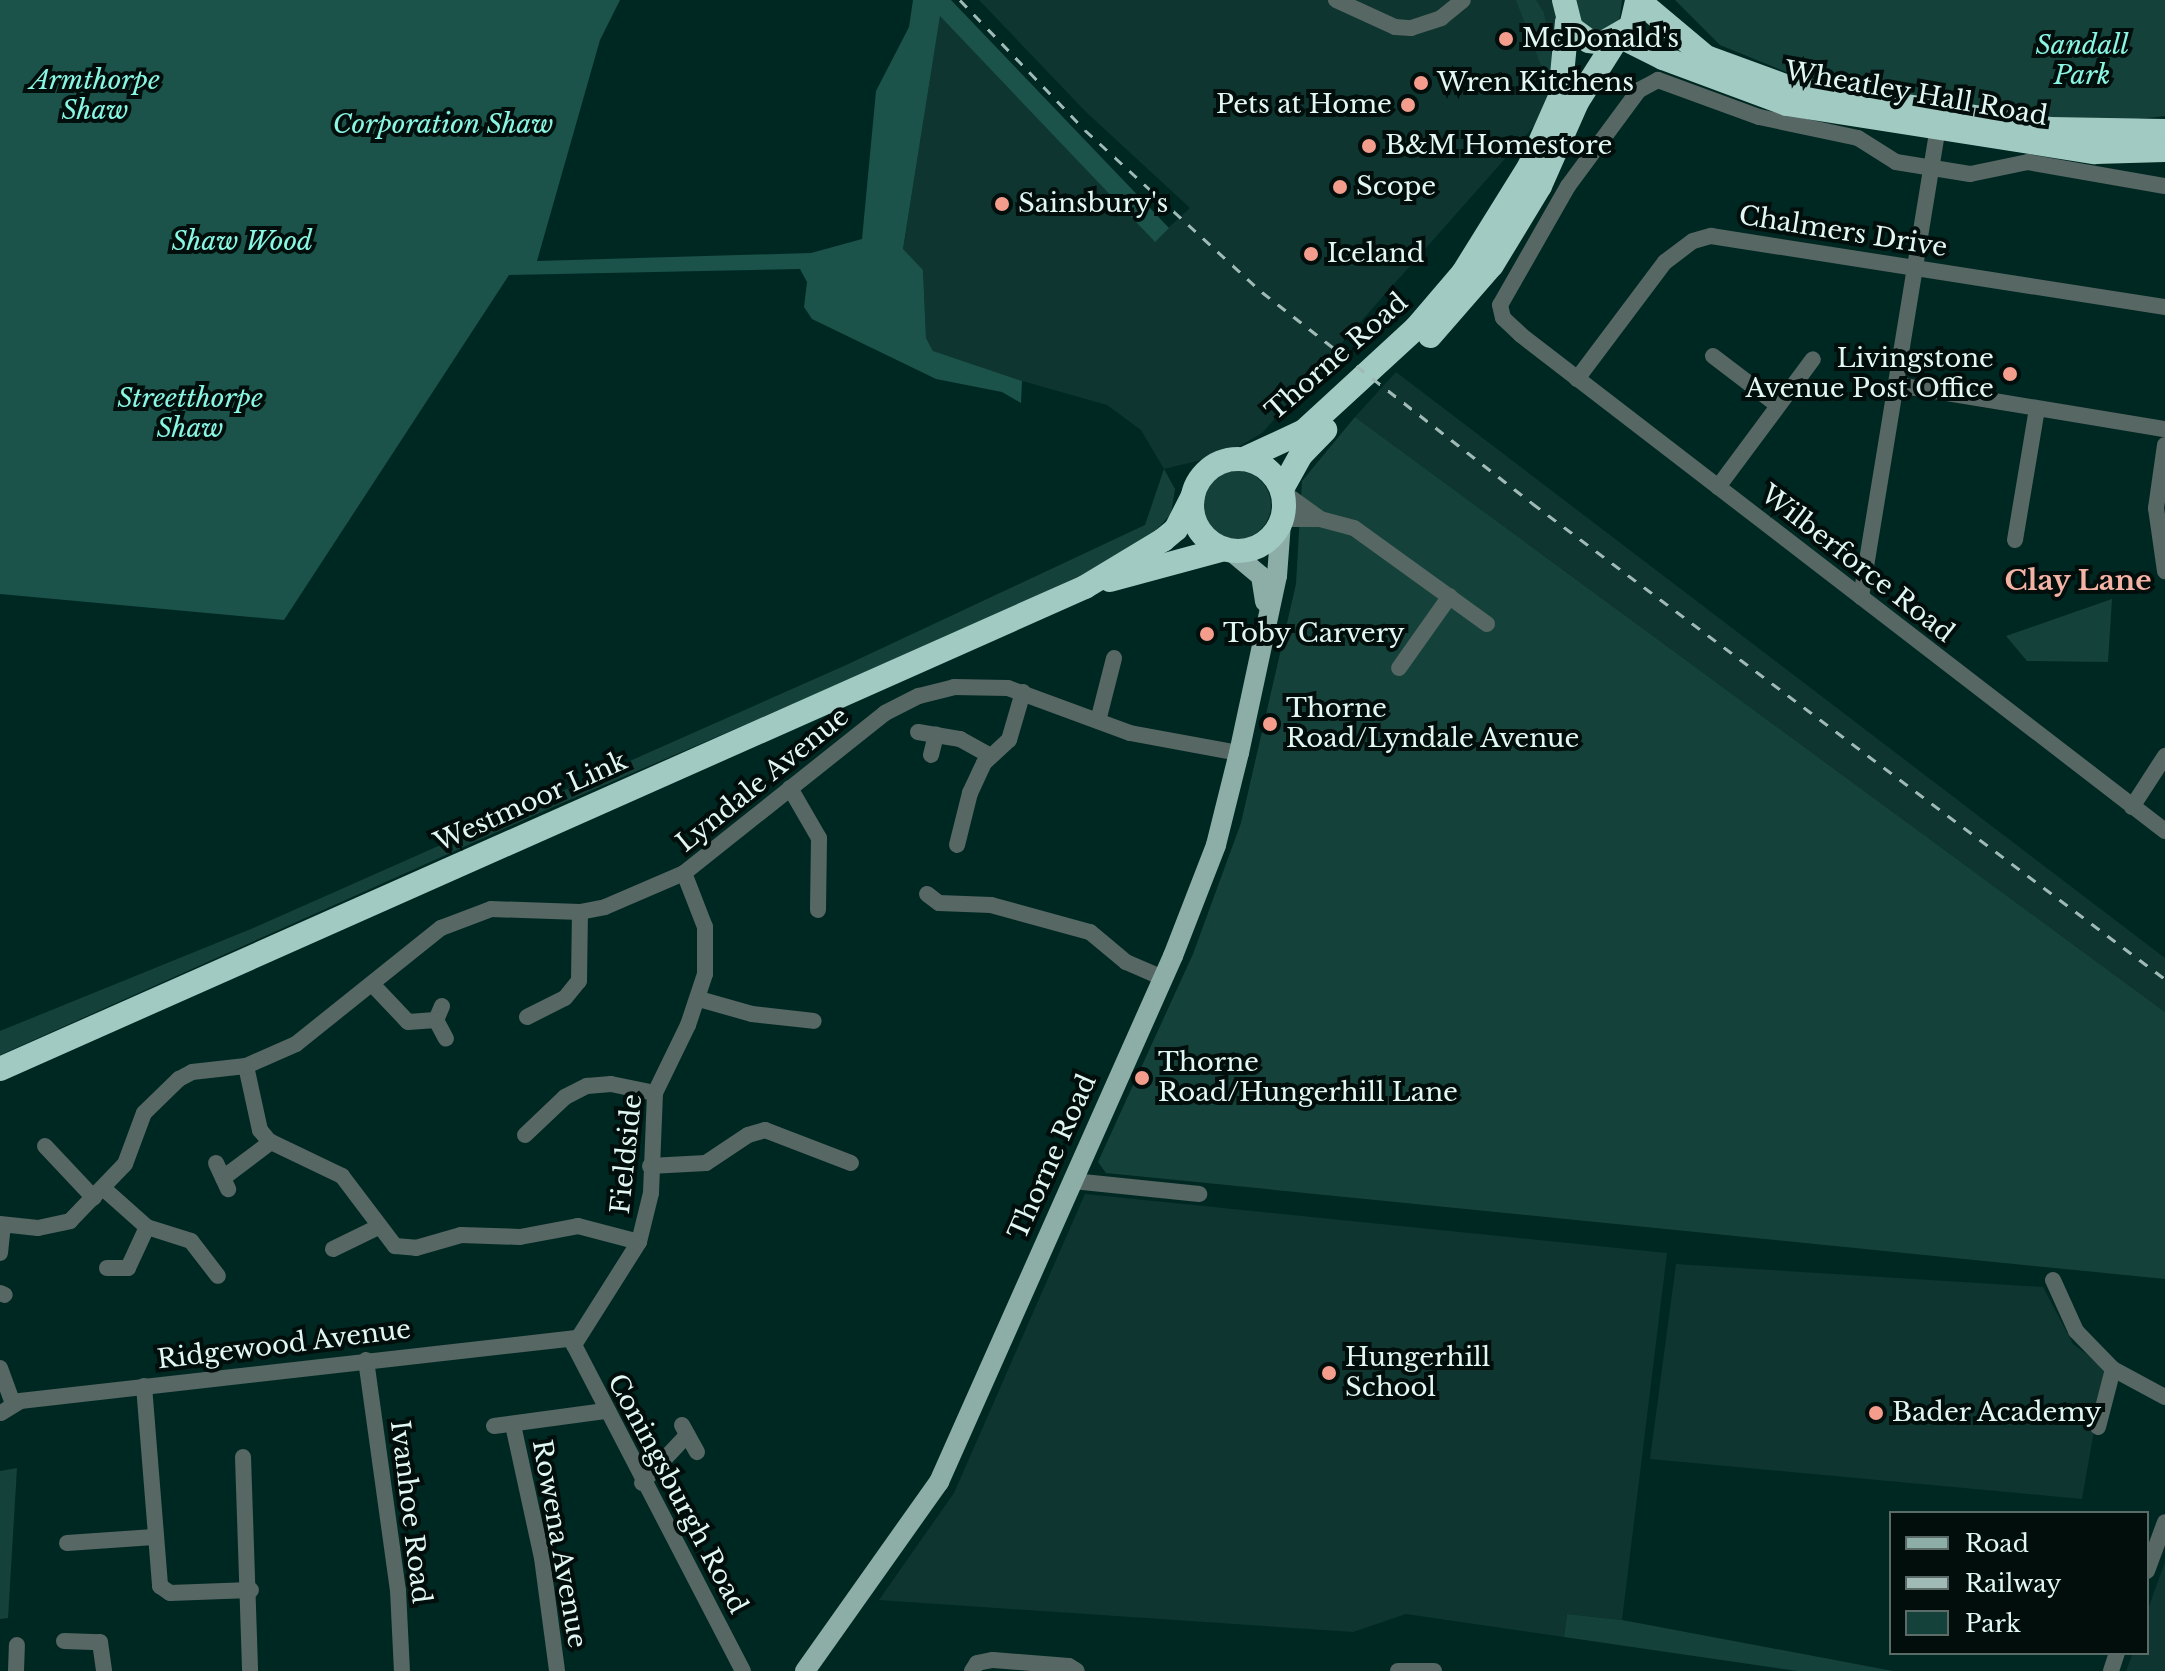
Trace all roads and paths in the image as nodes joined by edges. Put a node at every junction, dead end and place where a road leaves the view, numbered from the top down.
1 (1336, 0) edge
2 (1463, 0) edge
3 (1638, 0) edge
4 (1562, 8) edge
5 (1619, 38) junction
6 (1938, 129) junction
7 (2165, 131) edge
8 (2165, 150) edge
9 (1932, 168) junction
10 (2165, 186) edge
11 (1915, 268) junction
12 (2165, 307) edge
13 (1715, 353) dead end
14 (1813, 359) dead end
15 (1577, 379) junction
16 (1898, 385) junction
17 (1776, 404) junction
18 (2037, 409) junction
19 (2165, 429) edge
20 (2165, 445) edge
21 (1244, 459) junction
22 (1718, 487) junction
23 (1283, 490) junction
24 (1193, 496) junction
25 (1320, 519) junction
26 (1282, 521) junction
27 (2015, 540) dead end
28 (1227, 550) junction
29 (2165, 571) edge
30 (1085, 587) junction
31 (1450, 596) junction
32 (1861, 597) junction
33 (1487, 624) dead end
34 (1266, 626) junction
35 (1114, 658) dead end
36 (1399, 668) dead end
37 (1023, 692) junction
38 (1098, 721) junction
39 (918, 732) dead end
40 (936, 735) junction
41 (1239, 753) junction
42 (931, 755) dead end
43 (991, 756) junction
44 (2165, 756) edge
45 (790, 788) junction
46 (2132, 807) junction
47 (2165, 831) edge
48 (957, 845) dead end
49 (684, 873) junction
50 (927, 894) dead end
51 (818, 910) dead end
52 (580, 912) junction
53 (1163, 978) junction
54 (372, 984) junction
55 (699, 999) junction
56 (527, 1017) dead end
57 (814, 1021) dead end
58 (446, 1039) dead end
59 (246, 1066) junction
60 (0, 1069) edge
61 (655, 1093) junction
62 (525, 1135) dead end
63 (271, 1142) junction
64 (45, 1146) dead end
65 (855, 1165) dead end
66 (650, 1166) junction
67 (222, 1177) dead end
68 (1073, 1181) junction
69 (98, 1193) junction
70 (1199, 1194) dead end
71 (2, 1224) edge
72 (147, 1227) junction
73 (376, 1228) junction
74 (639, 1242) junction
75 (333, 1249) dead end
76 (0, 1253) edge
77 (107, 1268) dead end
78 (218, 1276) dead end
79 (2053, 1280) dead end
80 (576, 1338) junction
81 (366, 1360) junction
82 (0, 1368) edge
83 (2113, 1369) junction
84 (2140, 1381) junction
85 (2165, 1384) edge
86 (144, 1386) junction
87 (2165, 1397) edge
88 (7, 1408) edge
89 (605, 1411) junction
90 (513, 1425) junction
91 (494, 1426) dead end
92 (2098, 1427) dead end
93 (697, 1452) dead end
94 (243, 1457) dead end
95 (642, 1483) junction
96 (2165, 1522) edge
97 (154, 1537) junction
98 (67, 1543) dead end
99 (2149, 1566) edge
100 (251, 1590) junction
101 (62, 1641) dead end
102 (17, 1645) dead end
103 (16, 1671) edge
104 (104, 1671) edge
105 (250, 1671) edge
106 (402, 1671) edge
107 (557, 1671) edge
108 (743, 1671) edge
109 (805, 1671) edge
110 (972, 1671) edge
111 (1077, 1671) edge
112 (1398, 1671) edge
113 (1434, 1671) edge

1 - 2 street
3 - 5 highway, Thorne Road
3 - 7 highway, Wheatley Hall Road
4 - 5 highway, Wheatley Hall Road
4 - 21 highway, Thorne Road
5 - 6 highway, Wheatley Hall Road
5 - 23 highway, Thorne Road
6 - 8 highway, Wheatley Hall Road
6 - 9 street
9 - 10 street
9 - 11 street
9 - 15 street, Wilberforce Road
11 - 12 street, Chalmers Drive
11 - 15 street, Chalmers Drive
11 - 16 street
13 - 17 street
14 - 17 street
15 - 22 street, Wilberforce Road
16 - 18 street
16 - 32 street
17 - 22 street
18 - 19 street
18 - 27 street
20 - 29 street
21 - 23 highway
21 - 24 highway
22 - 32 street, Wilberforce Road
23 - 25 street
23 - 26 highway
24 - 28 highway
24 - 30 highway, Westmoor Link
25 - 26 street
25 - 31 street
26 - 28 highway
26 - 34 main road
28 - 30 highway, Westmoor Link
28 - 34 main road
30 - 60 highway, Westmoor Link
31 - 33 street
31 - 36 street
32 - 46 street, Wilberforce Road
34 - 41 main road, Thorne Road
35 - 38 street
37 - 38 street, Lyndale Avenue
37 - 43 street
37 - 45 street, Lyndale Avenue
38 - 41 street, Lyndale Avenue
39 - 40 street
40 - 42 street
40 - 43 street
41 - 53 main road, Thorne Road
43 - 48 street
44 - 46 street
45 - 49 street, Lyndale Avenue
45 - 51 street
46 - 47 street, Wilberforce Road
49 - 52 street, Lyndale Avenue
49 - 55 street, Fieldside
50 - 53 street
52 - 54 street, Lyndale Avenue
52 - 56 street
53 - 68 main road, Thorne Road
54 - 58 street
54 - 59 street, Lyndale Avenue
55 - 57 street
55 - 61 street, Fieldside
59 - 63 street
59 - 69 street, Lyndale Avenue
61 - 62 street
61 - 66 street, Fieldside
63 - 67 street
63 - 73 street
64 - 69 street
65 - 66 street
66 - 74 street, Fieldside
68 - 70 street
68 - 109 main road, Thorne Road
69 - 71 street, Lyndale Avenue
69 - 72 street
71 - 76 street
72 - 77 street
72 - 78 street
73 - 74 street
73 - 75 street
74 - 80 street, Fieldside
79 - 83 street
80 - 81 street, Ridgewood Avenue
80 - 89 street, Coningsburgh Road
81 - 86 street, Ridgewood Avenue
81 - 106 street, Ivanhoe Road
82 - 88 street
83 - 84 street
83 - 92 street
84 - 85 street
84 - 87 street
86 - 88 street, Ridgewood Avenue
86 - 97 street
89 - 90 street
89 - 95 street, Coningsburgh Road
90 - 91 street
90 - 107 street, Rowena Avenue
93 - 95 street
94 - 100 street
95 - 108 street, Coningsburgh Road
96 - 99 street
97 - 98 street
97 - 100 street
100 - 105 street
101 - 104 street
102 - 103 street
110 - 111 street
112 - 113 street

